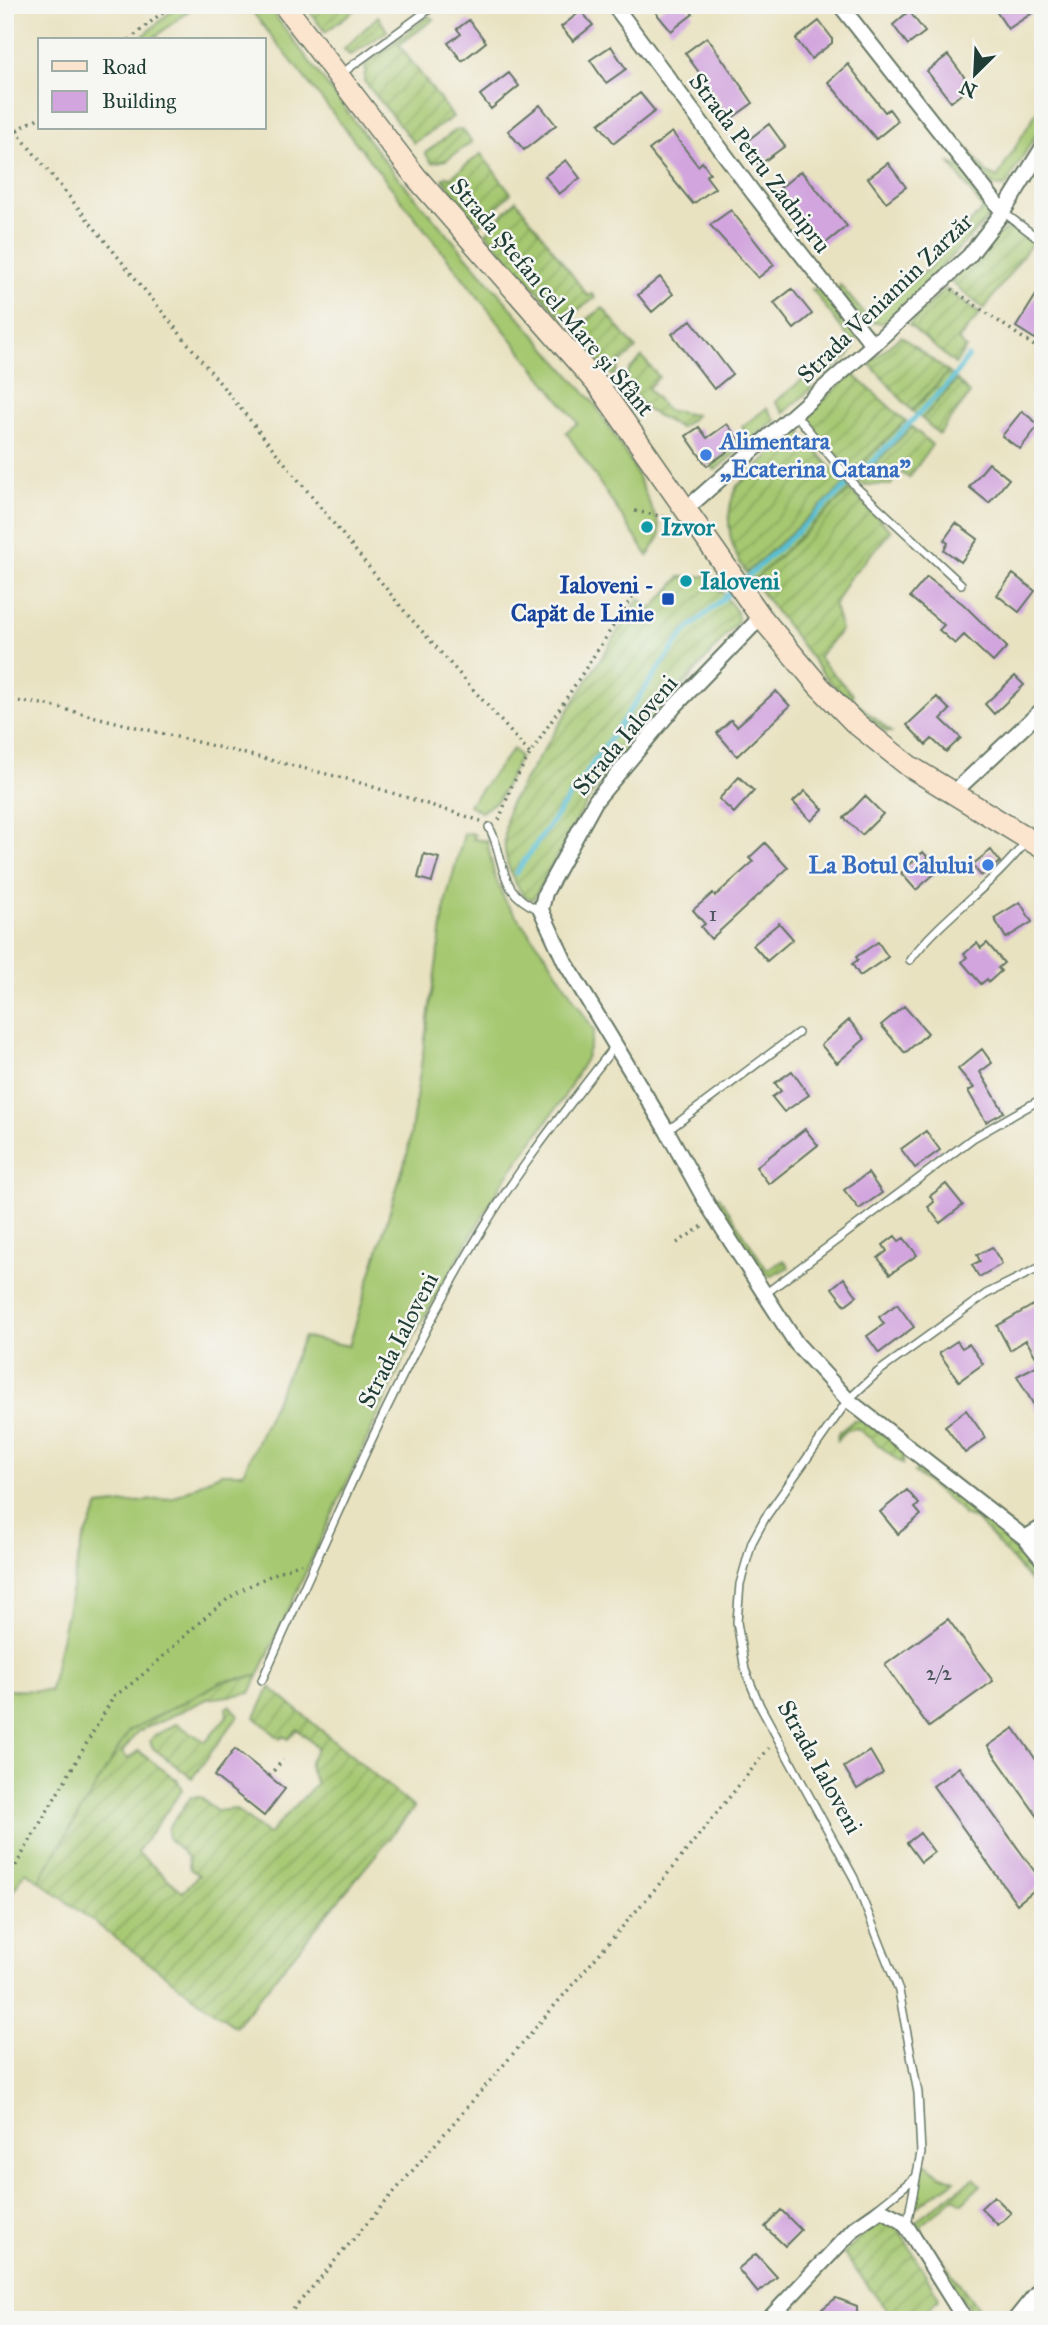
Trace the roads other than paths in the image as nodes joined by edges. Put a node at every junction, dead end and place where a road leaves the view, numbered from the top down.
1 (284, 5) edge
2 (435, 5) edge
3 (614, 5) edge
4 (840, 5) edge
5 (338, 76) junction
6 (1043, 147) edge
7 (1003, 212) junction
8 (1043, 242) edge
9 (873, 345) junction
10 (795, 415) junction
11 (679, 514) junction
12 (961, 583) dead end
13 (756, 609) junction
14 (1043, 709) edge
15 (952, 794) junction
16 (489, 827) road end
17 (1035, 844) edge
18 (541, 911) junction
19 (910, 960) dead end
20 (798, 1033) dead end
21 (615, 1045) junction
22 (1043, 1098) edge
23 (667, 1131) junction
24 (1043, 1266) edge
25 (765, 1294) junction
26 (848, 1400) junction
27 (1043, 1527) edge
28 (1025, 1538) junction
29 (1043, 1560) edge
30 (262, 1680) dead end
31 (916, 2178) junction
32 (872, 2213) junction
33 (907, 2227) junction
34 (1043, 2289) edge
35 (768, 2320) edge
36 (965, 2320) edge
37 (1018, 2320) edge

1 - 5 main road, Strada Ștefan cel Mare și Sfânt
2 - 5 lane
3 - 9 street, Strada Petru Zadnipru
4 - 7 street
5 - 11 main road, Strada Ștefan cel Mare și Sfânt
6 - 7 street, Strada Veniamin Zarzăr
7 - 8 lane, Strada Veniamin Zarzăr
7 - 9 street, Strada Veniamin Zarzăr
9 - 10 street, Strada Veniamin Zarzăr
10 - 11 street, Strada Veniamin Zarzăr
10 - 12 lane, Strada Veniamin Zarzăr
11 - 13 main road, Strada Ștefan cel Mare și Sfânt
13 - 15 main road, Strada Ștefan cel Mare și Sfânt
13 - 18 street, Strada Ialoveni
14 - 15 street
15 - 17 main road, Strada Ștefan cel Mare și Sfânt
16 - 18 lane
17 - 19 lane, Strada Ștefan cel Mare și Sfânt
18 - 21 street
20 - 23 lane
21 - 23 street
21 - 30 lane, Strada Ialoveni
22 - 25 lane
23 - 25 street
24 - 26 lane, Strada Ialoveni
25 - 26 street
26 - 28 street
26 - 31 lane, Strada Ialoveni
27 - 28 street
28 - 29 street
31 - 32 lane
31 - 33 lane, Strada Ialoveni
32 - 33 street
32 - 35 street
33 - 36 street
34 - 37 street

